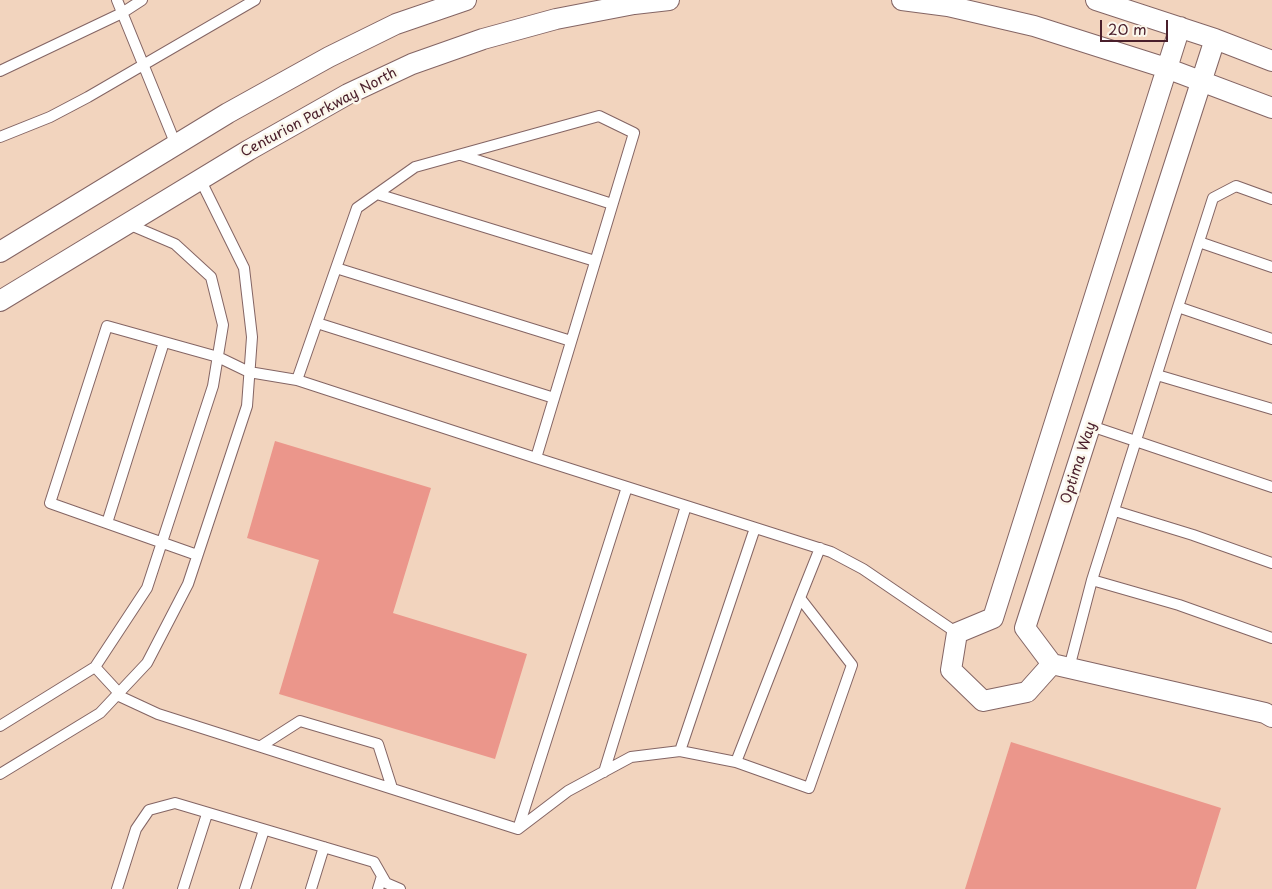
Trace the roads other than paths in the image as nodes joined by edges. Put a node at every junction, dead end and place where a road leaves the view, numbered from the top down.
1 (117, 0) edge
2 (142, 0) edge
3 (255, 0) edge
4 (466, 0) edge
5 (669, 0) edge
6 (902, 0) edge
7 (1096, 0) edge
8 (579, 7) edge
9 (122, 13) junction
10 (1180, 27) junction
11 (1215, 39) junction
12 (1272, 61) edge
13 (143, 66) junction
14 (1166, 68) junction
15 (0, 71) edge
16 (1202, 81) junction
17 (1272, 108) edge
18 (0, 137) edge
19 (176, 145) junction
20 (460, 154) junction
21 (200, 179) junction
22 (377, 194) junction
23 (1272, 200) edge
24 (612, 204) junction
25 (128, 224) junction
26 (1199, 242) junction
27 (0, 252) edge
28 (595, 260) junction
29 (1272, 267) edge
30 (336, 268) junction
31 (0, 301) edge
32 (1178, 307) junction
33 (317, 323) junction
34 (1272, 339) edge
35 (571, 341) junction
36 (164, 342) junction
37 (218, 357) junction
38 (249, 372) junction
39 (1157, 375) junction
40 (297, 380) junction
41 (554, 398) junction
42 (1272, 408) edge
43 (1091, 426) junction
44 (1137, 440) junction
45 (536, 458) junction
46 (627, 487) junction
47 (1272, 487) edge
48 (686, 506) junction
49 (1115, 511) junction
50 (107, 524) junction
51 (755, 528) junction
52 (162, 543) junction
53 (820, 548) junction
54 (197, 555) junction
55 (1272, 563) edge
56 (1092, 580) junction
57 (800, 598) junction
58 (993, 618) junction
59 (1025, 628) junction
60 (957, 633) junction
61 (1272, 638) edge
62 (1060, 666) junction
63 (95, 667) junction
64 (118, 694) junction
65 (1272, 717) edge
66 (0, 726) edge
67 (261, 746) junction
68 (680, 751) junction
69 (736, 762) junction
70 (604, 772) junction
71 (0, 774) edge
72 (392, 788) junction
73 (207, 814) junction
74 (518, 829) junction
75 (264, 830) junction
76 (324, 848) junction
77 (382, 876) junction
78 (117, 889) edge
79 (183, 889) edge
80 (245, 889) edge
81 (311, 889) edge
82 (378, 889) edge
83 (400, 889) edge

1 - 9 lane
2 - 9 lane
3 - 13 lane
4 - 19 street
5 - 8 street, Centurion Parkway North
6 - 14 street
7 - 10 street
8 - 21 street, Centurion Parkway North
9 - 13 lane
9 - 15 lane
10 - 11 street
10 - 14 street
11 - 12 street
11 - 16 street, Optima Way
13 - 18 lane
13 - 19 lane
14 - 16 street
14 - 58 street
16 - 17 street
16 - 43 street, Optima Way
19 - 27 street
20 - 22 lane
20 - 24 lane
20 - 24 lane
21 - 25 street, Centurion Parkway North
21 - 38 lane
22 - 28 lane
22 - 30 lane
23 - 26 lane
24 - 28 lane
25 - 31 street, Centurion Parkway North
25 - 37 lane
26 - 29 lane
26 - 32 lane
28 - 35 lane
30 - 33 lane
30 - 35 lane
32 - 34 lane
32 - 39 lane
33 - 40 lane
33 - 41 lane
35 - 41 lane
36 - 37 lane
36 - 50 lane
36 - 50 lane
37 - 38 lane
37 - 52 lane
38 - 40 lane
38 - 54 lane
39 - 42 lane
39 - 44 lane
40 - 45 lane
41 - 45 lane
43 - 44 lane
43 - 59 street, Optima Way
44 - 47 lane
44 - 49 lane
45 - 46 lane
46 - 48 lane
46 - 74 lane
48 - 51 lane
48 - 70 lane
49 - 55 lane
49 - 56 lane
50 - 52 lane
51 - 53 lane
51 - 68 lane
52 - 54 lane
52 - 63 lane
53 - 57 lane
53 - 60 lane
54 - 64 lane
56 - 61 lane
56 - 62 lane
57 - 69 lane
57 - 69 lane
58 - 59 street
58 - 60 street
59 - 62 street
60 - 62 street
62 - 65 street
63 - 64 lane
63 - 66 lane
64 - 67 lane
64 - 71 lane
67 - 72 lane
67 - 72 lane
68 - 69 lane
68 - 70 lane
70 - 74 lane
72 - 74 lane
73 - 75 lane
73 - 78 lane
73 - 79 lane
75 - 76 lane
75 - 80 lane
76 - 77 lane
76 - 81 lane
77 - 82 lane
77 - 83 lane

